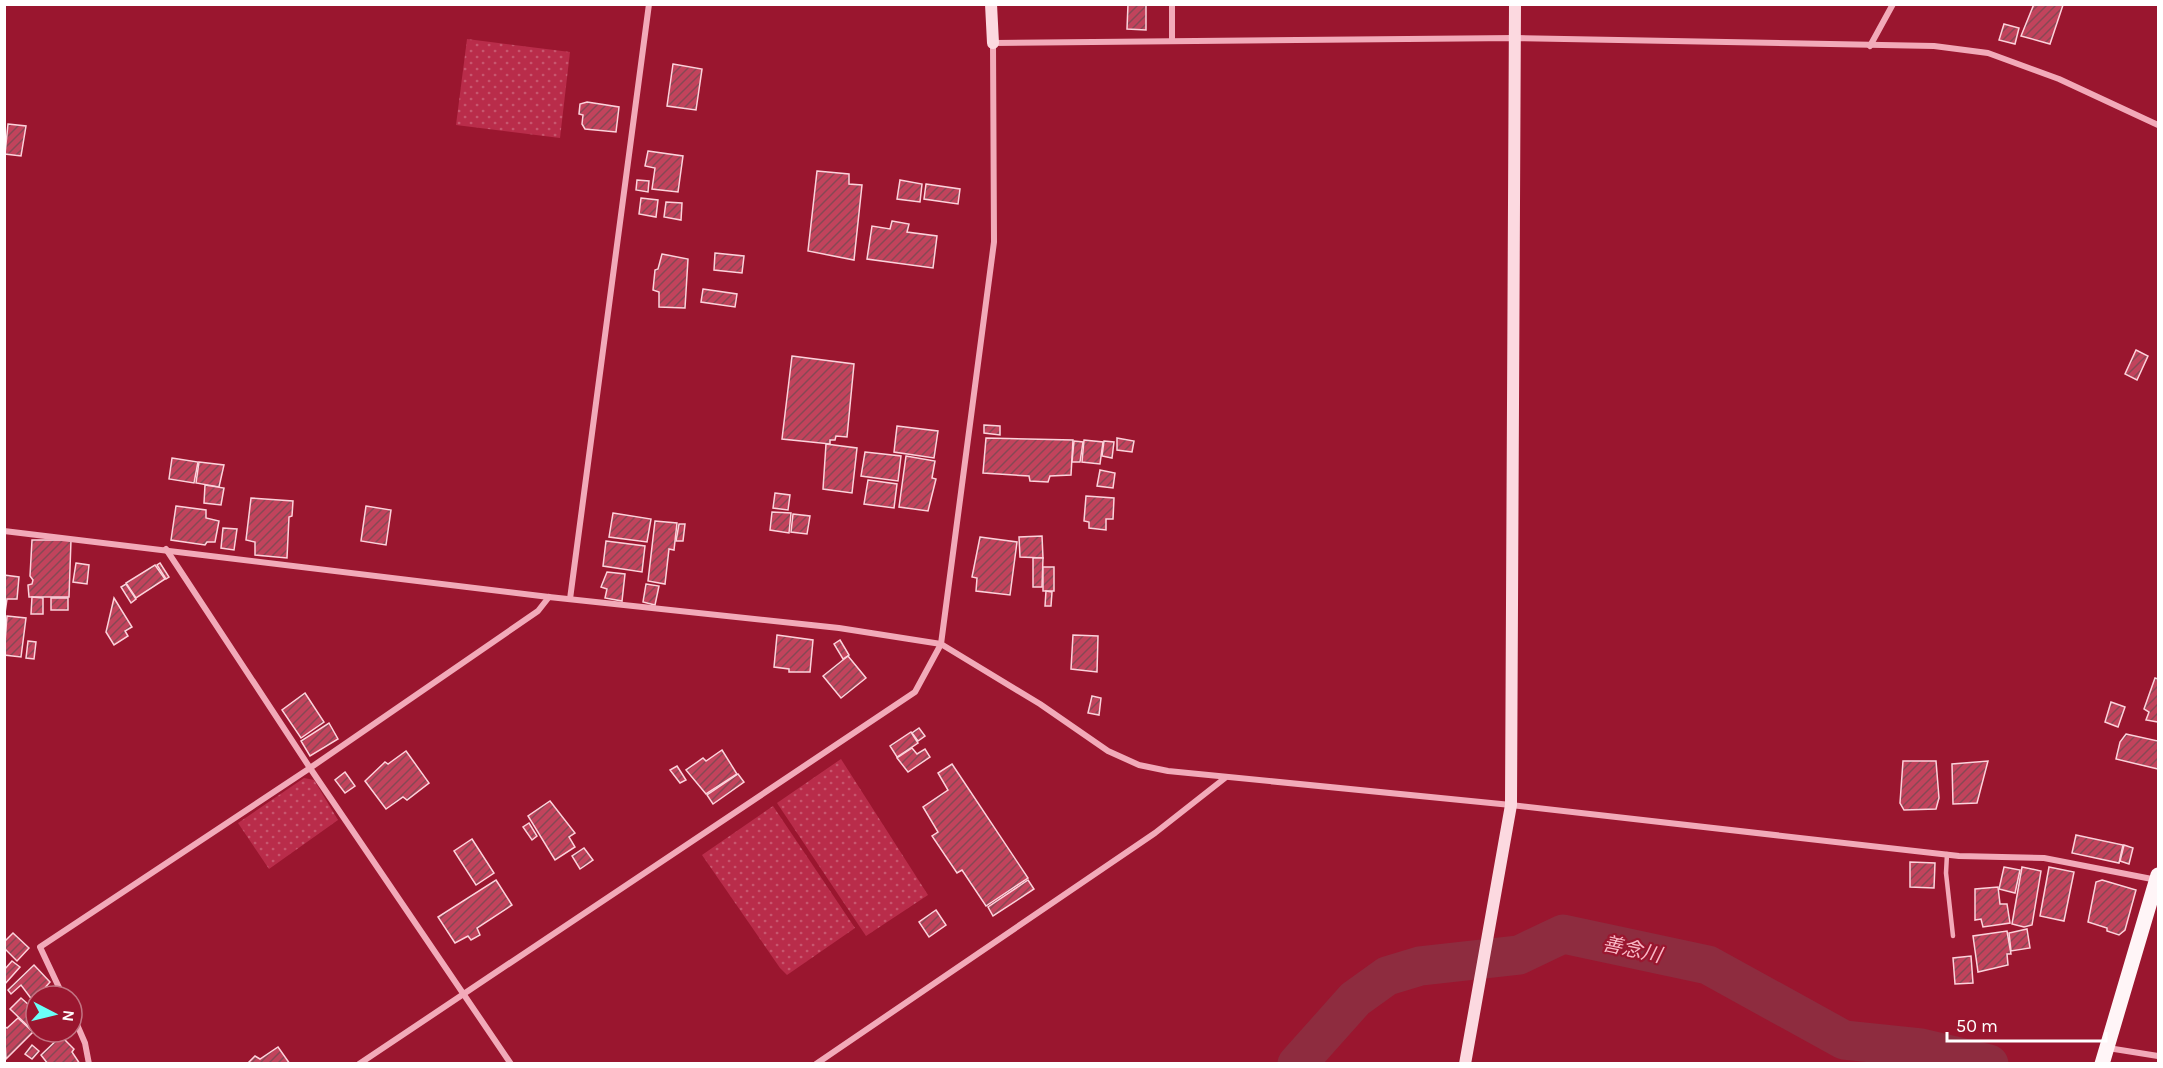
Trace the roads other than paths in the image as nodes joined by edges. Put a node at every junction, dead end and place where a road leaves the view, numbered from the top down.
1 (649, 4) edge
2 (991, 4) edge
3 (1172, 4) edge
4 (1515, 4) edge
5 (1893, 4) edge
6 (1516, 38) junction
7 (1172, 41) junction
8 (993, 43) junction
9 (1870, 46) junction
10 (2158, 125) edge
11 (4, 531) edge
12 (166, 549) junction
13 (549, 597) junction
14 (570, 598) junction
15 (941, 644) junction
16 (310, 768) junction
17 (1225, 778) junction
18 (1511, 805) junction
19 (1947, 854) junction
20 (2158, 877) edge
21 (1953, 936) dead end
22 (57, 984) edge
23 (464, 993) junction
24 (84, 1041) edge
25 (2107, 1048) junction
26 (2158, 1056) edge
27 (89, 1064) edge
28 (359, 1064) edge
29 (512, 1064) edge
30 (816, 1064) edge
31 (1465, 1064) edge
32 (2102, 1064) edge

1 - 14 street
2 - 8 street
3 - 7 street
4 - 6 street
5 - 9 street
6 - 7 street
6 - 9 street
6 - 18 street
7 - 8 street
8 - 15 street
9 - 10 street
11 - 12 street
12 - 13 street
12 - 16 street
13 - 14 street
13 - 16 street
14 - 15 street
15 - 17 street
15 - 23 street
16 - 22 street
16 - 23 street
17 - 18 street
17 - 30 street
18 - 19 street
18 - 31 street
19 - 20 street
19 - 21 lane
20 - 25 main road
23 - 28 street
23 - 29 street
24 - 27 street
25 - 26 street
25 - 32 main road

